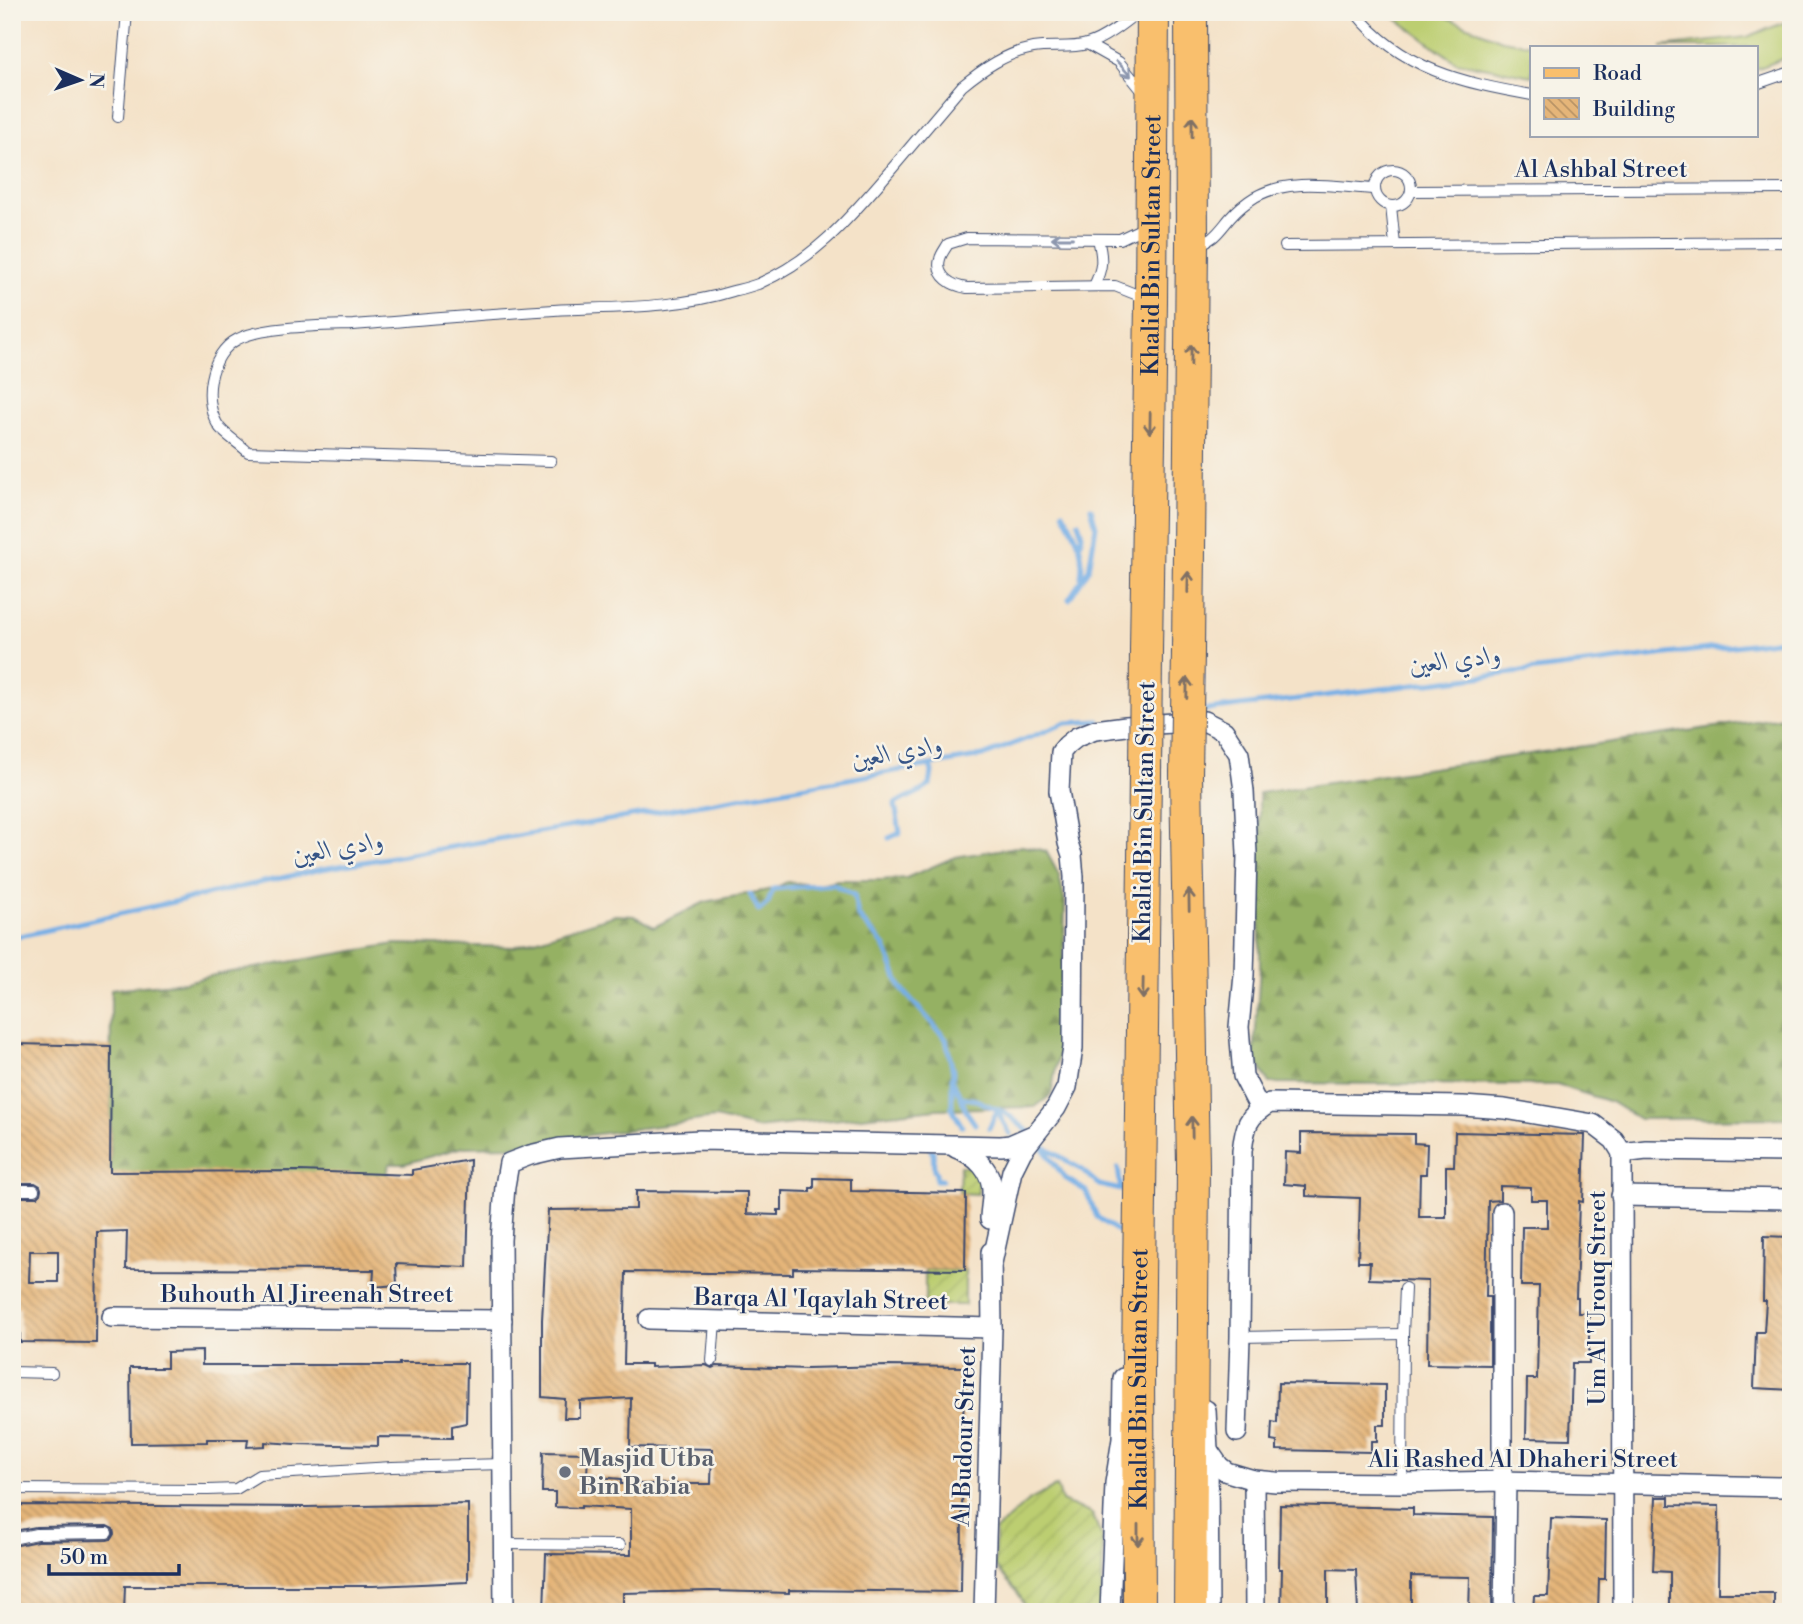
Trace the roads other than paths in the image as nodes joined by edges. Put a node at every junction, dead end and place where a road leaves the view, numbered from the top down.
1 (127, 12) edge
2 (1138, 12) edge
3 (1153, 12) edge
4 (1191, 12) edge
5 (1355, 12) edge
6 (1087, 44) junction
7 (1791, 72) edge
8 (1758, 83) edge
9 (1530, 95) edge
10 (1153, 103) junction
11 (118, 117) dead end
12 (1791, 189) edge
13 (1374, 190) junction
14 (1411, 191) junction
15 (1391, 206) junction
16 (1152, 224) junction
17 (1098, 239) junction
18 (1791, 242) edge
19 (1192, 244) junction
20 (1395, 245) junction
21 (1285, 246) dead end
22 (1094, 286) junction
23 (1152, 302) junction
24 (551, 461) dead end
25 (1260, 1109) junction
26 (1033, 1135) junction
27 (949, 1145) junction
28 (981, 1146) junction
29 (1791, 1152) edge
30 (1622, 1153) junction
31 (1141, 1161) junction
32 (1193, 1165) junction
33 (12, 1190) edge
34 (34, 1190) dead end
35 (1007, 1191) junction
36 (1621, 1196) junction
37 (1791, 1199) edge
38 (1502, 1212) dead end
39 (992, 1262) junction
40 (1405, 1288) dead end
41 (112, 1317) dead end
42 (649, 1319) dead end
43 (502, 1320) junction
44 (715, 1321) junction
45 (992, 1328) junction
46 (1403, 1334) junction
47 (1240, 1337) junction
48 (712, 1361) dead end
49 (12, 1372) edge
50 (52, 1373) dead end
51 (1237, 1432) dead end
52 (1208, 1450) junction
53 (503, 1464) junction
54 (1254, 1480) junction
55 (1504, 1481) junction
56 (1402, 1483) junction
57 (1622, 1483) junction
58 (1791, 1484) edge
59 (12, 1489) edge
60 (1208, 1503) junction
61 (107, 1533) dead end
62 (12, 1539) edge
63 (503, 1544) junction
64 (620, 1545) dead end
65 (1209, 1549) junction
66 (504, 1612) edge
67 (984, 1612) edge
68 (1110, 1612) edge
69 (1139, 1612) edge
70 (1190, 1612) edge
71 (1209, 1612) edge
72 (1217, 1612) edge
73 (1255, 1612) edge
74 (1504, 1612) edge
75 (1623, 1612) edge

1 - 11 lane
2 - 6 lane
3 - 10 main road, Khalid Bin Sultan Street
19 -> 4 main road, Khalid Bin Sultan Street
5 - 9 lane
6 -> 10 lane
6 - 24 lane
7 - 8 lane
10 - 16 main road, Khalid Bin Sultan Street
12 - 14 lane, Al Ashbal Street
13 - 14 lane
13 - 15 lane
13 - 19 lane
14 - 15 lane
15 - 20 lane
16 - 17 lane
16 - 23 main road, Khalid Bin Sultan Street
17 - 22 lane
17 -> 22 lane
18 - 20 lane
32 -> 19 main road, Khalid Bin Sultan Street, bridge
20 - 21 lane
22 - 23 lane
23 -> 31 main road, Khalid Bin Sultan Street, bridge
25 - 26 street
25 - 30 street
25 - 47 street
26 - 28 street
26 - 35 street
27 - 28 street
27 - 39 street
27 - 43 street
28 - 35 street
29 - 30 street
30 - 36 street, Um Al 'Urouq Street
31 - 68 street
31 -> 69 main road, Khalid Bin Sultan Street
32 - 52 street
32 - 70 main road, Khalid Bin Sultan Street
33 - 34 lane
35 - 39 street
36 - 37 street
36 - 57 street, Um Al 'Urouq Street
38 - 55 street
39 - 45 street, Al Budour Street
40 - 46 lane
41 - 43 street, Buhouth Al Jireenah Street
42 - 44 street, Barqa Al 'Iqaylah Street
43 - 53 street
44 - 45 street, Barqa Al 'Iqaylah Street
44 - 48 lane
45 - 67 street, Al Budour Street
46 - 47 lane
46 - 56 lane
47 - 51 street
49 - 50 lane
52 - 54 street
52 - 60 street
53 - 59 lane
53 - 63 street
54 - 56 street, Ali Rashed Al Dhaheri Street
54 - 60 street
54 - 73 street
55 - 56 street, Ali Rashed Al Dhaheri Street
55 - 57 street, Ali Rashed Al Dhaheri Street
55 - 74 street
57 - 58 street, Ali Rashed Al Dhaheri Street
57 - 75 street, Um Al 'Urouq Street
60 - 65 street
61 - 62 lane
63 - 64 lane
63 - 66 street
65 - 71 street
65 - 72 lane

